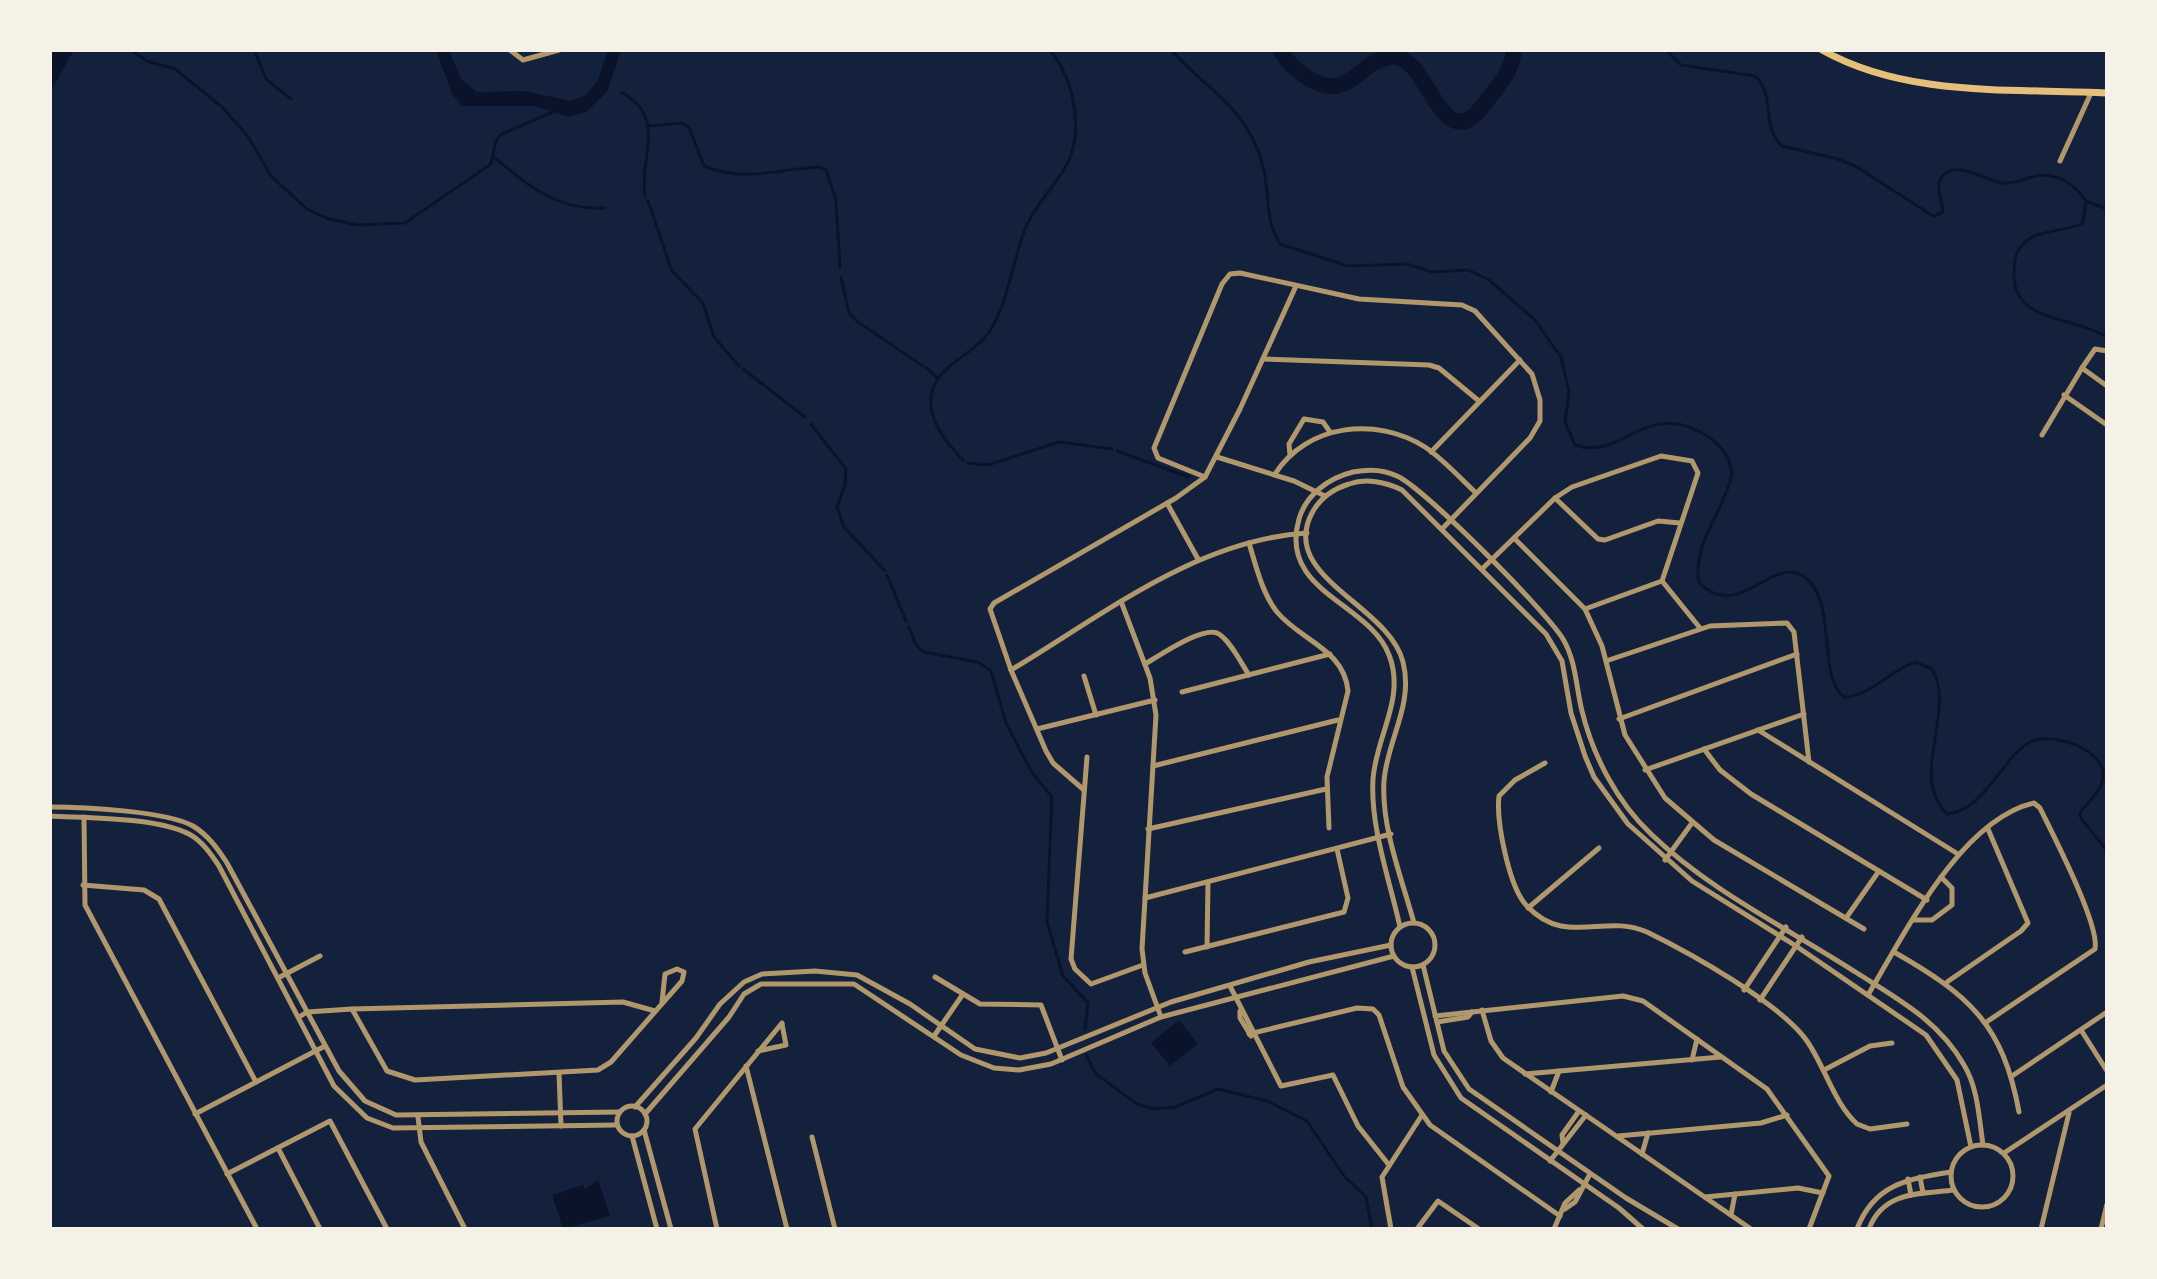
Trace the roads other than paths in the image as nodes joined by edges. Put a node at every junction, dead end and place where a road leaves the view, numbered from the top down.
1 (510, 50) edge
2 (559, 50) edge
3 (1822, 50) edge
4 (2091, 92) junction
5 (2107, 93) edge
6 (2060, 161) dead end
7 (1296, 286) junction
8 (2107, 351) edge
9 (1263, 359) junction
10 (1520, 360) junction
11 (2082, 368) junction
12 (2107, 386) edge
13 (2064, 395) junction
14 (1479, 401) junction
15 (2107, 425) edge
16 (1330, 432) junction
17 (2042, 435) dead end
18 (1431, 452) junction
19 (1290, 455) junction
20 (1217, 457) junction
21 (1275, 474) junction
22 (1205, 477) junction
23 (1317, 490) junction
24 (1476, 493) junction
25 (1325, 496) junction
26 (1555, 498) junction
27 (1167, 503) junction
28 (1449, 521) junction
29 (1680, 523) junction
30 (1442, 529) junction
31 (1307, 533) junction
32 (1297, 534) junction
33 (1514, 538) junction
34 (1249, 543) junction
35 (1198, 559) junction
36 (1491, 561) junction
37 (1482, 569) junction
38 (1662, 581) junction
39 (1122, 604) junction
40 (1585, 609) junction
41 (1700, 628) junction
42 (1331, 654) junction
43 (1797, 654) junction
44 (1606, 661) junction
45 (1145, 664) junction
46 (1011, 670) junction
47 (1249, 675) junction
48 (1084, 676) dead end
49 (1182, 692) dead end
50 (1155, 700) junction
51 (1804, 714) junction
52 (1096, 715) junction
53 (1619, 719) junction
54 (1338, 720) junction
55 (1037, 729) junction
56 (1758, 730) junction
57 (1704, 749) junction
58 (1087, 757) dead end
59 (1809, 762) junction
60 (1545, 763) dead end
61 (1153, 766) junction
62 (1645, 770) junction
63 (1326, 789) junction
64 (1084, 790) junction
65 (50, 807) edge
66 (85, 809) junction
67 (50, 816) edge
68 (84, 818) junction
69 (1692, 823) junction
70 (1329, 828) dead end
71 (1148, 829) junction
72 (1988, 829) junction
73 (1391, 834) junction
74 (1381, 837) junction
75 (1599, 848) dead end
76 (1337, 849) junction
77 (1672, 852) junction
78 (1958, 854) junction
79 (1665, 860) junction
80 (1879, 871) junction
81 (1941, 877) junction
82 (1208, 882) junction
83 (83, 885) junction
84 (1145, 898) junction
85 (1927, 900) junction
86 (1528, 908) junction
87 (1846, 918) junction
88 (1914, 920) junction
89 (1414, 923) junction
90 (1400, 927) junction
91 (1786, 927) junction
92 (1864, 929) dead end
93 (1780, 936) junction
94 (1802, 937) junction
95 (1391, 945) junction
96 (1796, 946) junction
97 (1207, 947) junction
98 (1185, 952) dead end
99 (1894, 952) junction
100 (320, 956) dead end
101 (1394, 956) junction
102 (1143, 965) junction
103 (1423, 965) junction
104 (1412, 967) junction
105 (287, 974) junction
106 (935, 977) dead end
107 (278, 978) junction
108 (750, 978) junction
109 (1946, 982) junction
110 (873, 983) junction
111 (1875, 984) junction
112 (755, 986) junction
113 (1230, 986) junction
114 (1744, 990) junction
115 (868, 991) junction
116 (963, 994) junction
117 (1868, 995) junction
118 (1233, 997) junction
119 (1760, 1000) junction
120 (662, 1002) junction
121 (1377, 1003) dead end
122 (1157, 1006) junction
123 (352, 1009) junction
124 (1373, 1009) junction
125 (1482, 1010) junction
126 (655, 1011) junction
127 (307, 1012) junction
128 (2107, 1012) edge
129 (299, 1017) junction
130 (1161, 1017) junction
131 (1436, 1019) junction
132 (1985, 1023) junction
133 (940, 1026) junction
134 (2081, 1030) junction
135 (700, 1033) junction
136 (1253, 1035) junction
137 (934, 1036) junction
138 (708, 1039) junction
139 (1697, 1039) junction
140 (1892, 1043) dead end
141 (325, 1046) junction
142 (1057, 1048) junction
143 (316, 1051) junction
144 (758, 1051) junction
145 (1722, 1057) junction
146 (1062, 1060) junction
147 (1692, 1060) junction
148 (746, 1066) junction
149 (1824, 1070) junction
150 (1559, 1071) junction
151 (2107, 1071) edge
152 (559, 1073) junction
153 (1525, 1074) junction
154 (2012, 1076) junction
155 (256, 1082) junction
156 (2107, 1085) edge
157 (1551, 1092) junction
158 (635, 1107) junction
159 (1579, 1111) junction
160 (619, 1112) junction
161 (2019, 1112) dead end
162 (2070, 1112) junction
163 (560, 1113) junction
164 (195, 1114) junction
165 (645, 1114) junction
166 (1422, 1115) junction
167 (1586, 1115) junction
168 (1787, 1115) junction
169 (418, 1117) junction
170 (1907, 1124) dead end
171 (617, 1125) junction
172 (561, 1126) junction
173 (418, 1130) junction
174 (644, 1130) junction
175 (1648, 1133) junction
176 (632, 1136) junction
177 (1616, 1136) junction
178 (812, 1137) dead end
179 (1563, 1143) junction
180 (1983, 1145) junction
181 (1971, 1147) junction
182 (278, 1148) junction
183 (1557, 1151) junction
184 (2004, 1153) junction
185 (1642, 1154) junction
186 (1550, 1161) junction
187 (1389, 1165) junction
188 (1951, 1172) junction
189 (227, 1174) junction
190 (1590, 1174) junction
191 (1920, 1177) junction
192 (1908, 1179) junction
193 (1584, 1184) junction
194 (1954, 1190) junction
195 (1823, 1193) junction
196 (1923, 1193) junction
197 (1735, 1194) junction
198 (1911, 1195) junction
199 (1704, 1197) junction
200 (2107, 1204) edge
201 (1731, 1215) junction
202 (1560, 1216) junction
203 (257, 1229) edge
204 (320, 1229) edge
205 (387, 1229) edge
206 (465, 1229) edge
207 (657, 1229) edge
208 (670, 1229) edge
209 (717, 1229) edge
210 (787, 1229) edge
211 (835, 1229) edge
212 (1391, 1229) edge
213 (1417, 1229) edge
214 (1479, 1229) edge
215 (1554, 1229) edge
216 (1643, 1229) edge
217 (1678, 1229) edge
218 (1751, 1229) edge
219 (1809, 1229) edge
220 (1857, 1229) edge
221 (1869, 1229) edge
222 (2041, 1229) edge
223 (2101, 1229) edge

1 - 2 street
3 - 4 main road
4 - 5 main road
4 - 6 street
7 - 9 street
7 - 10 street
7 - 22 street
8 - 11 street
9 - 14 street
9 - 20 street
10 - 14 street
10 - 24 street
11 - 12 street
11 - 13 street
13 - 15 street
13 - 17 street
14 - 18 street
16 - 18 street
16 - 19 street
16 - 19 street
18 - 24 street
19 - 21 street
20 - 21 street
20 - 22 street
21 - 23 street
22 - 27 street
23 - 25 street
23 - 28 street
23 - 32 street
24 - 28 street
25 - 30 street
25 - 31 street
26 - 29 street
26 - 29 street
26 - 33 street
27 - 35 street
27 - 46 street
28 - 30 street
28 - 36 street
29 - 38 street
30 - 37 street
31 - 32 street
31 - 73 street
32 - 34 street
32 - 74 street
33 - 36 street
33 - 40 street
34 - 35 street
34 - 42 street
35 - 39 street
36 - 37 street
36 - 77 street
37 - 79 street
38 - 40 street
38 - 41 street
39 - 45 street
39 - 46 street
40 - 44 street
41 - 43 street
41 - 44 street
42 - 47 street
42 - 54 street
43 - 51 street
43 - 53 street
44 - 53 street
45 - 47 street
45 - 50 street
46 - 55 street
47 - 49 street
48 - 52 street
50 - 52 street
50 - 61 street
51 - 56 street
51 - 59 street
52 - 55 street
53 - 62 street
54 - 61 street
54 - 63 street
55 - 64 street
56 - 57 street
56 - 59 street
57 - 62 street
57 - 80 street
58 - 64 street
59 - 78 street
60 - 86 street
61 - 71 street
62 - 69 street
63 - 70 street
63 - 71 street
64 - 102 street
65 - 66 street
66 - 68 street
66 - 105 street
67 - 68 street
68 - 83 street
68 - 107 street
69 - 77 street
69 - 87 street
71 - 84 street
72 - 78 street
72 - 109 street
72 - 132 street
73 - 74 street
73 - 89 street
74 - 76 street
74 - 90 street
75 - 86 street
76 - 82 street
76 - 97 street
77 - 79 street
77 - 91 street
78 - 81 street
79 - 93 street
80 - 85 street
80 - 87 street
81 - 85 street
81 - 88 street
82 - 84 street
82 - 97 street
83 - 155 street
83 - 164 street
84 - 102 street
85 - 88 street
86 - 114 street
87 - 92 street
88 - 99 street
89 - 90 street
89 - 103 street
90 - 95 street
91 - 93 street
91 - 94 street
93 - 96 street
93 - 114 street
94 - 96 street
94 - 111 street
95 - 101 street
95 - 113 street
96 - 117 street
96 - 119 street
97 - 98 street
99 - 109 street
99 - 111 street
100 - 105 street
101 - 104 street
101 - 118 street
102 - 122 street
103 - 104 street
103 - 131 street
104 - 186 street
105 - 107 street
105 - 127 street
106 - 116 street
107 - 129 street
108 - 110 street
108 - 112 street
108 - 135 street
109 - 132 street
110 - 115 street
110 - 133 street
111 - 117 street
111 - 180 street
112 - 115 street
112 - 138 street
113 - 118 street
113 - 122 street
114 - 119 street
115 - 137 street
116 - 133 street
116 - 142 street
117 - 181 street
118 - 130 street
118 - 136 street
119 - 149 street
120 - 120 street
120 - 126 street
121 - 124 street
122 - 130 street
122 - 142 street
123 - 126 street
123 - 127 street
123 - 152 street
124 - 136 street
124 - 166 street
125 - 131 street
125 - 139 street
125 - 153 street
126 - 152 street
127 - 129 street
127 - 141 street
128 - 134 street
129 - 143 street
130 - 146 street
131 - 183 street
132 - 154 street
133 - 137 street
133 - 142 street
134 - 151 street
134 - 154 street
135 - 138 street
135 - 158 street
136 - 187 street
137 - 146 street
138 - 165 street
139 - 145 street
139 - 147 street
140 - 149 street
141 - 143 street
141 - 169 street
142 - 146 street
143 - 155 street
143 - 173 street
144 - 144 street
144 - 148 street
145 - 147 street
145 - 168 street
147 - 150 street
148 - 209 street
148 - 210 street
149 - 170 street
150 - 153 street
150 - 157 street
152 - 163 street
153 - 157 street
154 - 161 street
155 - 164 street
156 - 162 street
157 - 159 street
158 - 160 street
158 - 165 street
159 - 167 street
159 - 179 street
160 - 163 street
160 - 171 street
162 - 184 street
162 - 222 street
163 - 169 street
163 - 172 street
164 - 189 street
165 - 174 street
166 - 187 street
166 - 202 street
167 - 177 street
167 - 179 street
168 - 175 street
168 - 195 street
169 - 173 street
171 - 172 street
171 - 176 street
172 - 173 street
173 - 206 street
174 - 176 street
174 - 208 street
175 - 177 street
175 - 185 street
176 - 207 street
177 - 185 street
178 - 211 street
179 - 183 street
180 - 181 street
180 - 184 street
181 - 188 street
182 - 189 street
182 - 204 street
182 - 205 street
183 - 186 street
183 - 190 street
184 - 194 street
185 - 199 street
186 - 193 street
187 - 212 street
188 - 191 street
188 - 194 street
189 - 203 street
190 - 193 street
190 - 217 street
191 - 192 street
191 - 196 street
192 - 198 street
192 - 220 street
193 - 202 street
193 - 216 street
194 - 196 street
195 - 197 street
195 - 219 street
196 - 198 street
197 - 199 street
197 - 201 street
198 - 221 street
199 - 201 street
200 - 223 street
201 - 218 street
202 - 215 street
213 - 214 street

